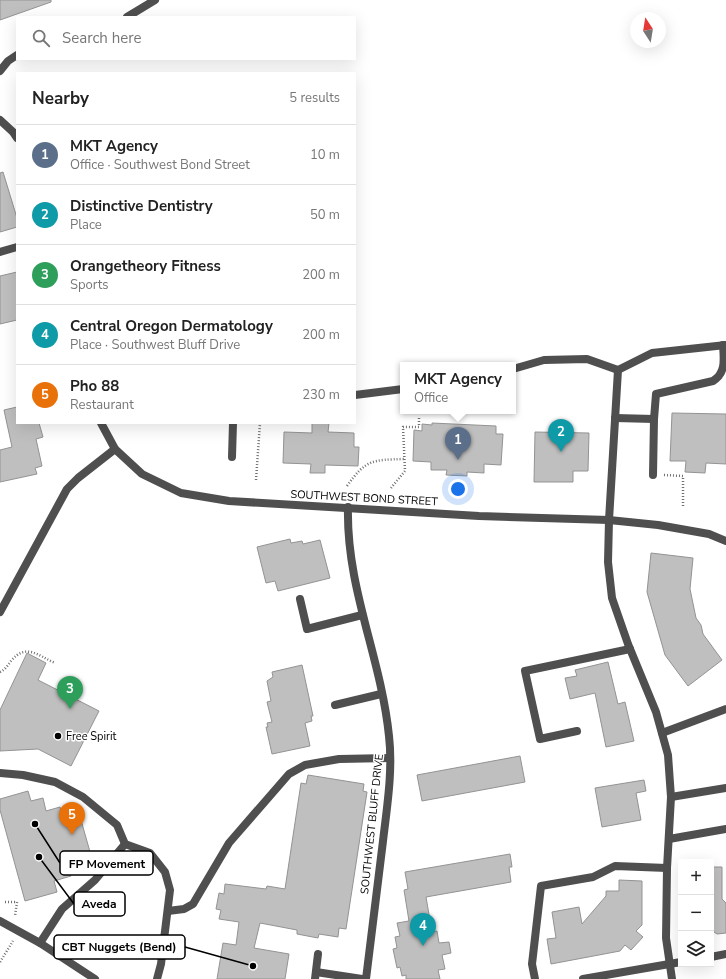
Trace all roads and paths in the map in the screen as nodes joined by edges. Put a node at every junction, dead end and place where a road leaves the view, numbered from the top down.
1 (155, 0) edge
2 (145, 3) edge
3 (128, 16) edge
4 (16, 56) edge
5 (0, 71) edge
6 (0, 120) edge
7 (16, 136) edge
8 (16, 247) edge
9 (0, 252) edge
10 (724, 345) edge
11 (516, 368) edge
12 (618, 370) junction
13 (400, 389) edge
14 (356, 395) edge
15 (420, 417) dead end
16 (615, 418) junction
17 (654, 419) junction
18 (102, 424) edge
19 (234, 424) edge
20 (260, 424) edge
21 (115, 449) junction
22 (232, 457) dead end
23 (404, 459) junction
24 (653, 475) joint
25 (256, 480) dead end
26 (347, 486) dead end
27 (391, 488) dead end
28 (683, 506) dead end
29 (348, 507) junction
30 (609, 520) junction
31 (726, 541) edge
32 (300, 599) dead end
33 (0, 612) edge
34 (362, 615) junction
35 (630, 649) junction
36 (55, 663) dead end
37 (0, 672) edge
38 (382, 694) junction
39 (335, 705) dead end
40 (726, 709) edge
41 (577, 732) dead end
42 (662, 733) junction
43 (390, 758) junction
44 (0, 773) edge
45 (726, 788) edge
46 (671, 797) junction
47 (726, 829) edge
48 (669, 839) junction
49 (125, 844) junction
50 (667, 868) junction
51 (5, 902) dead end
52 (168, 911) junction
53 (15, 919) dead end
54 (0, 921) edge
55 (40, 943) junction
56 (18, 944) dead end
57 (318, 954) dead end
58 (726, 954) edge
59 (714, 956) edge
60 (0, 962) edge
61 (678, 962) edge
62 (670, 963) junction
63 (315, 976) edge
64 (95, 979) edge
65 (156, 979) edge
66 (362, 979) edge
67 (366, 979) edge
68 (536, 979) edge
69 (583, 979) edge
70 (672, 979) edge

1 - 2 street
2 - 3 street
4 - 5 street
6 - 7 street
8 - 9 street
10 - 12 street
10 - 17 street
11 - 12 street
12 - 16 street
13 - 14 street
15 - 23 path
16 - 17 street
16 - 30 street
17 - 24 street
18 - 21 street, SOUTHWEST BOND STREET
19 - 22 street
20 - 25 path
21 - 29 street, SOUTHWEST BOND STREET
21 - 33 street
23 - 26 path
23 - 27 path
24 - 28 path
29 - 30 street, SOUTHWEST BOND STREET
29 - 34 street, SOUTHWEST BLUFF DRIVE
30 - 31 street, SOUTHWEST BOND STREET
30 - 35 street
32 - 34 street
34 - 38 street, SOUTHWEST BLUFF DRIVE
35 - 41 street
35 - 42 street
36 - 37 path
38 - 39 street
38 - 43 street, SOUTHWEST BLUFF DRIVE
40 - 42 street
42 - 46 street
43 - 52 street
43 - 67 street, SOUTHWEST BLUFF DRIVE
44 - 49 street
45 - 46 street
46 - 48 street
47 - 48 street
48 - 50 street
49 - 52 street
49 - 55 street
50 - 62 street
50 - 68 street
51 - 53 path
52 - 65 street
54 - 55 street
55 - 64 street
56 - 60 path
57 - 63 street
58 - 59 street
61 - 62 street
62 - 69 street
62 - 70 street
63 - 66 street

